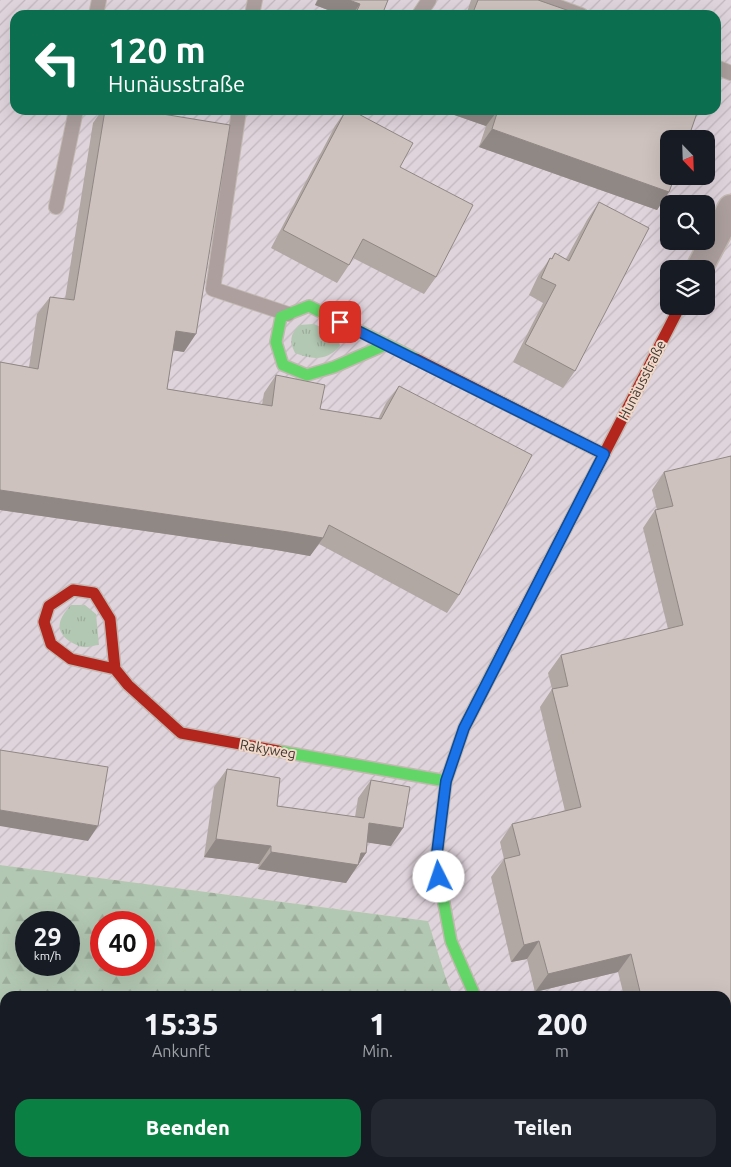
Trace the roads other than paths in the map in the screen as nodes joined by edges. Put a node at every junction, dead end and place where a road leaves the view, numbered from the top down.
1 (540, 0) edge
2 (567, 10) edge
3 (75, 115) edge
4 (238, 115) edge
5 (56, 207) dead end
6 (731, 208) edge
7 (705, 260) edge
8 (289, 314) junction
9 (675, 315) edge
10 (385, 345) junction
11 (604, 454) junction
12 (115, 669) junction
13 (446, 781) junction
14 (473, 991) edge

1 - 2 lane
3 - 5 lane
4 - 8 lane
6 - 7 street
8 - 10 street
8 - 10 street
9 - 11 street, Hunäusstraße
10 - 11 street
11 - 13 street, Hunäusstraße
12 - 12 street
12 - 13 street, Rakyweg
13 - 14 street, Hunäusstraße

